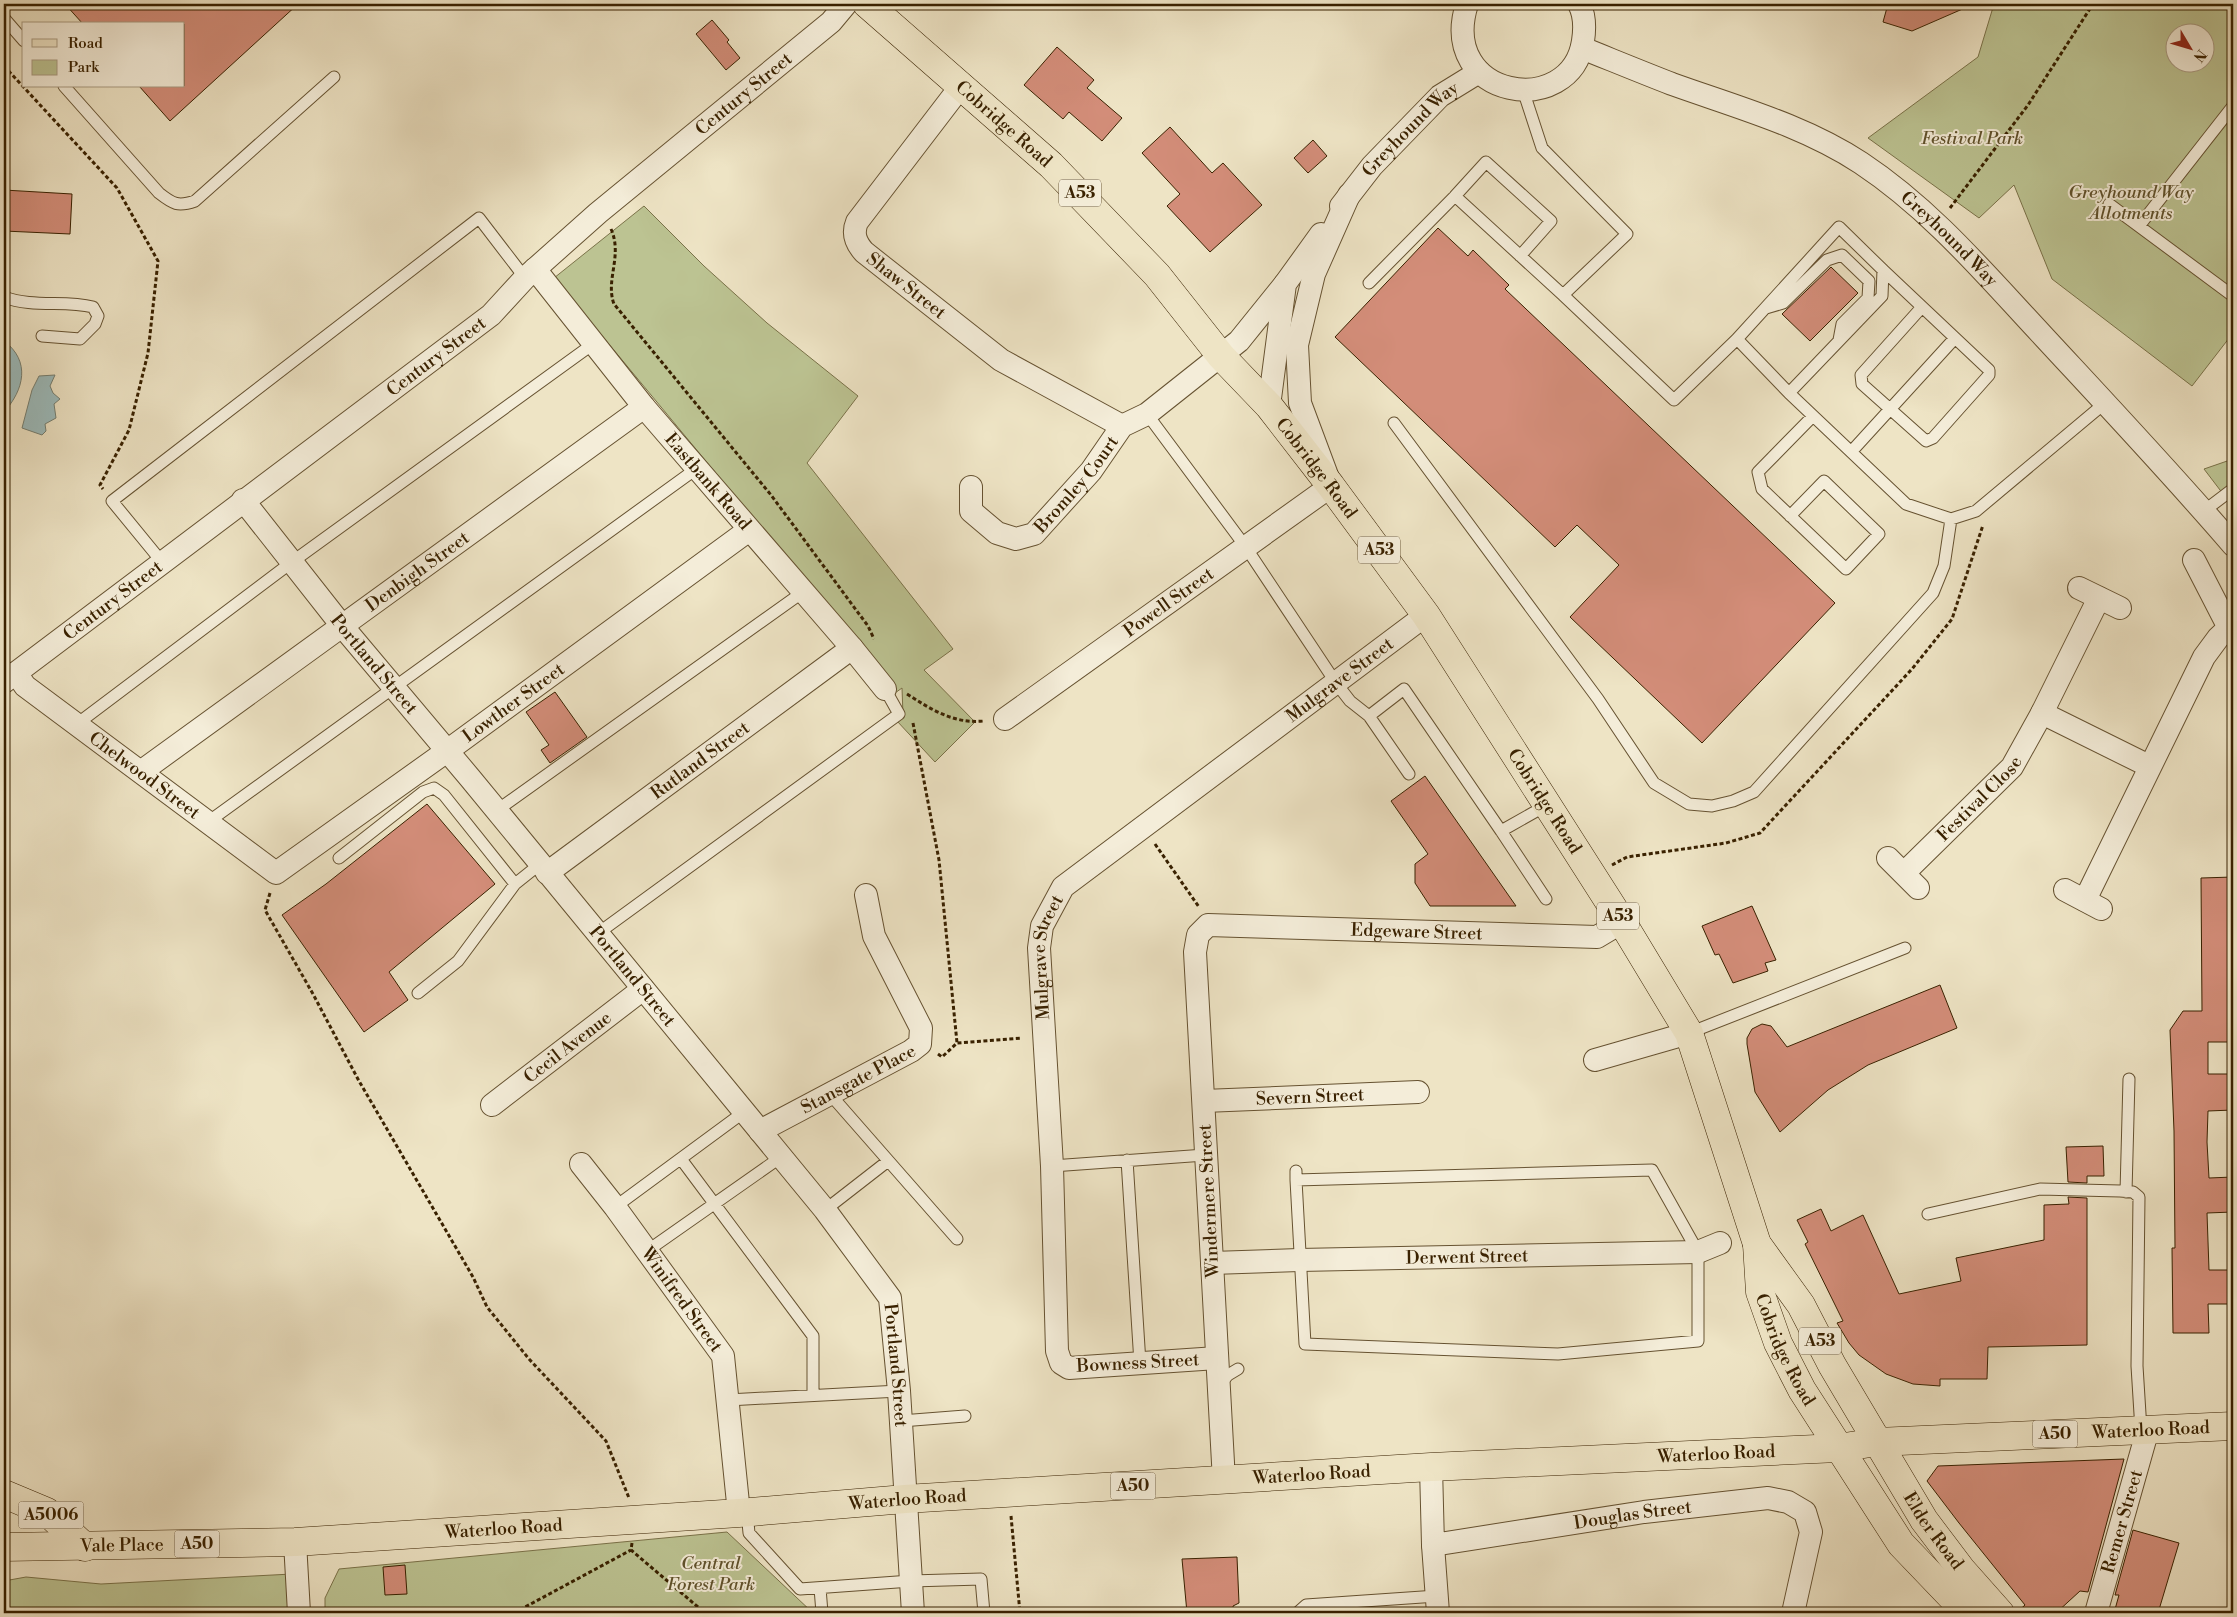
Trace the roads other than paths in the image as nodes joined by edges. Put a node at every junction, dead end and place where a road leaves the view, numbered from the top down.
1 (846, 4) edge
2 (867, 4) edge
3 (1467, 4) edge
4 (1579, 4) edge
5 (4, 18) edge
6 (22, 38) edge
7 (1582, 48) junction
8 (1479, 72) junction
9 (334, 77) dead end
10 (961, 86) junction
11 (66, 88) edge
12 (1522, 90) junction
13 (2233, 106) edge
14 (1349, 195) junction
15 (1455, 196) junction
16 (2109, 204) dead end
17 (2139, 226) junction
18 (1520, 256) junction
19 (534, 270) junction
20 (1883, 270) junction
21 (1369, 283) dead end
22 (1285, 284) junction
23 (1563, 295) junction
24 (2233, 296) edge
25 (4, 297) edge
26 (1922, 307) junction
27 (1764, 309) junction
28 (42, 336) dead end
29 (1955, 338) junction
30 (1737, 339) junction
31 (1838, 340) junction
32 (593, 344) junction
33 (1221, 356) junction
34 (1789, 393) junction
35 (2105, 403) junction
36 (1269, 406) junction
37 (644, 408) junction
38 (1890, 410) junction
39 (1147, 414) junction
40 (1813, 416) junction
41 (1394, 423) dead end
42 (1122, 426) junction
43 (1851, 452) junction
44 (696, 468) junction
45 (1331, 486) junction
46 (971, 487) dead end
47 (2233, 489) edge
48 (243, 500) junction
49 (2204, 511) junction
50 (1790, 516) junction
51 (1951, 519) junction
52 (749, 530) junction
53 (2233, 545) edge
54 (1244, 546) junction
55 (2194, 560) dead end
56 (162, 562) junction
57 (292, 562) junction
58 (2079, 588) dead end
59 (803, 592) junction
60 (2100, 598) junction
61 (2120, 608) dead end
62 (1426, 615) junction
63 (2231, 626) edge
64 (343, 627) junction
65 (852, 648) junction
66 (10, 678) edge
67 (1336, 682) junction
68 (394, 687) junction
69 (895, 691) joint
70 (2042, 713) junction
71 (1369, 716) junction
72 (1005, 719) road end
73 (77, 724) junction
74 (447, 752) junction
75 (2149, 766) junction
76 (142, 771) junction
77 (1409, 774) dead end
78 (1547, 805) junction
79 (496, 811) junction
80 (208, 822) junction
81 (1501, 831) junction
82 (339, 858) dead end
83 (543, 869) junction
84 (276, 873) joint
85 (1903, 873) dead end
86 (515, 884) junction
87 (866, 896) dead end
88 (1546, 899) dead end
89 (2084, 900) dead end
90 (1622, 922) junction
91 (1208, 925) joint
92 (597, 934) junction
93 (1905, 948) dead end
94 (642, 989) junction
95 (418, 993) dead end
96 (1689, 1033) junction
97 (1595, 1060) dead end
98 (2128, 1079) dead end
99 (1418, 1092) dead end
100 (828, 1093) junction
101 (1204, 1101) junction
102 (492, 1105) dead end
103 (744, 1112) junction
104 (760, 1130) junction
105 (1205, 1155) junction
106 (781, 1157) junction
107 (681, 1159) junction
108 (1127, 1160) junction
109 (888, 1161) junction
110 (581, 1164) dead end
111 (1052, 1166) junction
112 (2126, 1192) junction
113 (714, 1203) junction
114 (615, 1207) junction
115 (825, 1210) junction
116 (1928, 1214) dead end
117 (957, 1239) dead end
118 (1720, 1243) dead end
119 (1757, 1244) junction
120 (647, 1251) junction
121 (1698, 1252) junction
122 (1299, 1260) junction
123 (1212, 1264) junction
124 (1217, 1358) junction
125 (1061, 1363) joint
126 (1140, 1363) junction
127 (1238, 1369) dead end
128 (1220, 1384) junction
129 (899, 1391) junction
130 (813, 1395) junction
131 (728, 1400) junction
132 (965, 1416) dead end
133 (2233, 1417) edge
134 (901, 1421) junction
135 (2233, 1426) edge
136 (2185, 1428) junction
137 (2144, 1430) junction
138 (1877, 1442) junction
139 (1838, 1448) junction
140 (1431, 1467) junction
141 (1224, 1481) junction
142 (6, 1494) edge
143 (905, 1499) junction
144 (743, 1513) junction
145 (390, 1536) joint
146 (295, 1542) junction
147 (1433, 1546) junction
148 (85, 1547) junction
149 (4, 1548) edge
150 (37, 1548) junction
151 (911, 1581) junction
152 (820, 1588) junction
153 (1437, 1605) edge
154 (300, 1613) edge
155 (822, 1613) edge
156 (913, 1613) edge
157 (984, 1613) edge
158 (1297, 1613) edge
159 (1793, 1613) edge
160 (1967, 1613) edge
161 (2000, 1613) edge
162 (2096, 1613) edge

1 - 19 street, Century Street
2 - 10 main road, Cobridge Road / A53
3 - 8 street
4 - 7 street
5 - 6 lane
7 - 12 street
7 - 35 street, Greyhound Way
8 - 12 street
8 - 14 street, Greyhound Way
9 - 11 lane
10 - 33 main road, Cobridge Road / A53
10 - 42 street, Shaw Street
12 - 23 lane
13 - 17 lane
14 - 22 street
14 - 45 street
15 - 18 lane
15 - 18 lane
15 - 21 lane
16 - 17 lane
17 - 24 lane
18 - 23 lane
19 - 32 street, Eastbank Road
19 - 48 street, Century Street
19 - 56 lane
20 - 26 lane
20 - 27 lane
20 - 31 lane
22 - 33 street
22 - 36 street
23 - 30 lane
25 - 28 lane
26 - 29 lane
26 - 38 lane
27 - 30 lane
27 - 31 lane
29 - 38 lane
29 - 38 lane
30 - 34 lane
31 - 34 lane
32 - 37 street, Eastbank Road
32 - 57 lane
33 - 36 main road, Cobridge Road / A53
33 - 39 street
34 - 40 lane
35 - 49 street, Greyhound Way
35 - 51 lane
36 - 45 main road, Cobridge Road / A53
37 - 44 street, Eastbank Road
37 - 64 street, Denbigh Street
38 - 43 lane
39 - 42 street
39 - 54 lane
40 - 43 lane
40 - 50 lane
41 - 51 lane
42 - 46 street, Bromley Court
43 - 51 lane
44 - 52 street, Eastbank Road
44 - 68 lane
45 - 54 street, Powell Street
45 - 62 main road, Cobridge Road / A53
47 - 49 lane
48 - 56 street, Century Street
48 - 57 street, Portland Street
49 - 53 street, Greyhound Way
50 - 50 lane
52 - 59 street, Eastbank Road
52 - 74 street, Lowther Street
54 - 67 lane
54 - 72 street, Powell Street
55 - 63 street
56 - 66 street, Century Street
57 - 64 street, Portland Street
57 - 73 lane
58 - 60 street
59 - 65 street, Eastbank Road
59 - 79 lane
60 - 61 street
60 - 70 street, Festival Close
62 - 67 street, Mulgrave Street
62 - 78 main road, Cobridge Road / A53
63 - 75 street
64 - 68 street, Portland Street
64 - 76 street, Denbigh Street
65 - 69 street, Eastbank Road
65 - 83 street, Rutland Street
66 - 73 street, Chelwood Street
67 - 71 lane
67 - 111 street, Mulgrave Street
68 - 74 street, Portland Street
68 - 80 lane
69 - 92 lane
70 - 75 street
70 - 85 street, Festival Close
71 - 77 lane
71 - 81 lane
73 - 76 street, Chelwood Street
74 - 79 street, Portland Street
74 - 84 street, Lowther Street
75 - 89 street
76 - 80 street, Chelwood Street
78 - 81 lane
78 - 90 main road, Cobridge Road / A53
79 - 83 street, Portland Street
80 - 84 street, Chelwood Street
81 - 88 lane
82 - 86 lane
83 - 86 lane
83 - 92 street, Portland Street
86 - 95 lane
87 - 100 street, Stansgate Place
90 - 91 street, Edgeware Street
90 - 96 main road, Cobridge Road / A53
91 - 101 street, Windermere Street
92 - 94 street, Portland Street
93 - 96 lane
94 - 102 street, Cecil Avenue
94 - 103 street, Portland Street
96 - 97 street
96 - 119 main road, Cobridge Road / A53
98 - 112 lane
99 - 101 street, Severn Street
100 - 104 street, Stansgate Place
100 - 109 lane
101 - 105 street, Windermere Street
103 - 104 street, Portland Street
103 - 107 lane
104 - 106 street, Portland Street
105 - 108 lane
105 - 123 street, Windermere Street
106 - 113 lane
106 - 115 street, Portland Street
107 - 113 lane
107 - 114 lane
108 - 111 lane
108 - 126 lane
109 - 115 lane
109 - 117 lane
110 - 114 street, Winifred Street
111 - 125 street, Mulgrave Street
112 - 116 lane
112 - 137 lane
113 - 120 lane
113 - 130 lane
114 - 120 street, Winifred Street
115 - 129 street, Portland Street
118 - 121 street, Derwent Street
119 - 138 main road, Cobridge Road / A53
119 - 139 main road, Cobridge Road / A53
120 - 131 street, Winifred Street
121 - 122 street, Derwent Street
121 - 122 lane
121 - 122 lane
122 - 123 street, Derwent Street
123 - 124 street, Windermere Street
124 - 126 street, Bowness Street
124 - 128 street, Windermere Street
125 - 126 street, Bowness Street
127 - 128 lane
128 - 141 street, Windermere Street
129 - 130 lane
129 - 134 street, Portland Street
130 - 131 lane
131 - 144 street, Winifred Street
132 - 134 lane
133 - 136 street
134 - 143 street, Portland Street
135 - 136 main road, Waterloo Road / A50
136 - 137 main road, Waterloo Road / A50
137 - 138 main road, Waterloo Road / A50
137 - 162 street, Remer Street
138 - 139 main road, Waterloo Road / A50
138 - 161 main road, Elder Road / A53
139 - 140 main road, Waterloo Road / A50
139 - 160 main road, Elder Road / A53
140 - 141 main road, Waterloo Road / A50
140 - 147 street
141 - 143 main road, Waterloo Road / A50
142 - 148 main road, A5006
142 - 150 main road, A5006
143 - 144 main road, Waterloo Road / A50
143 - 151 street, Portland Street
144 - 145 main road, Waterloo Road / A50
144 - 152 lane
145 - 146 main road, Vale Place / A50
146 - 148 main road, Vale Place / A50
146 - 154 street
147 - 153 street
147 - 159 street, Douglas Street
148 - 150 main road, Vale Place / A50
149 - 150 main road, Vale Place / A50
151 - 152 lane
151 - 156 street, Portland Street
151 - 157 lane
152 - 155 lane
153 - 158 lane

